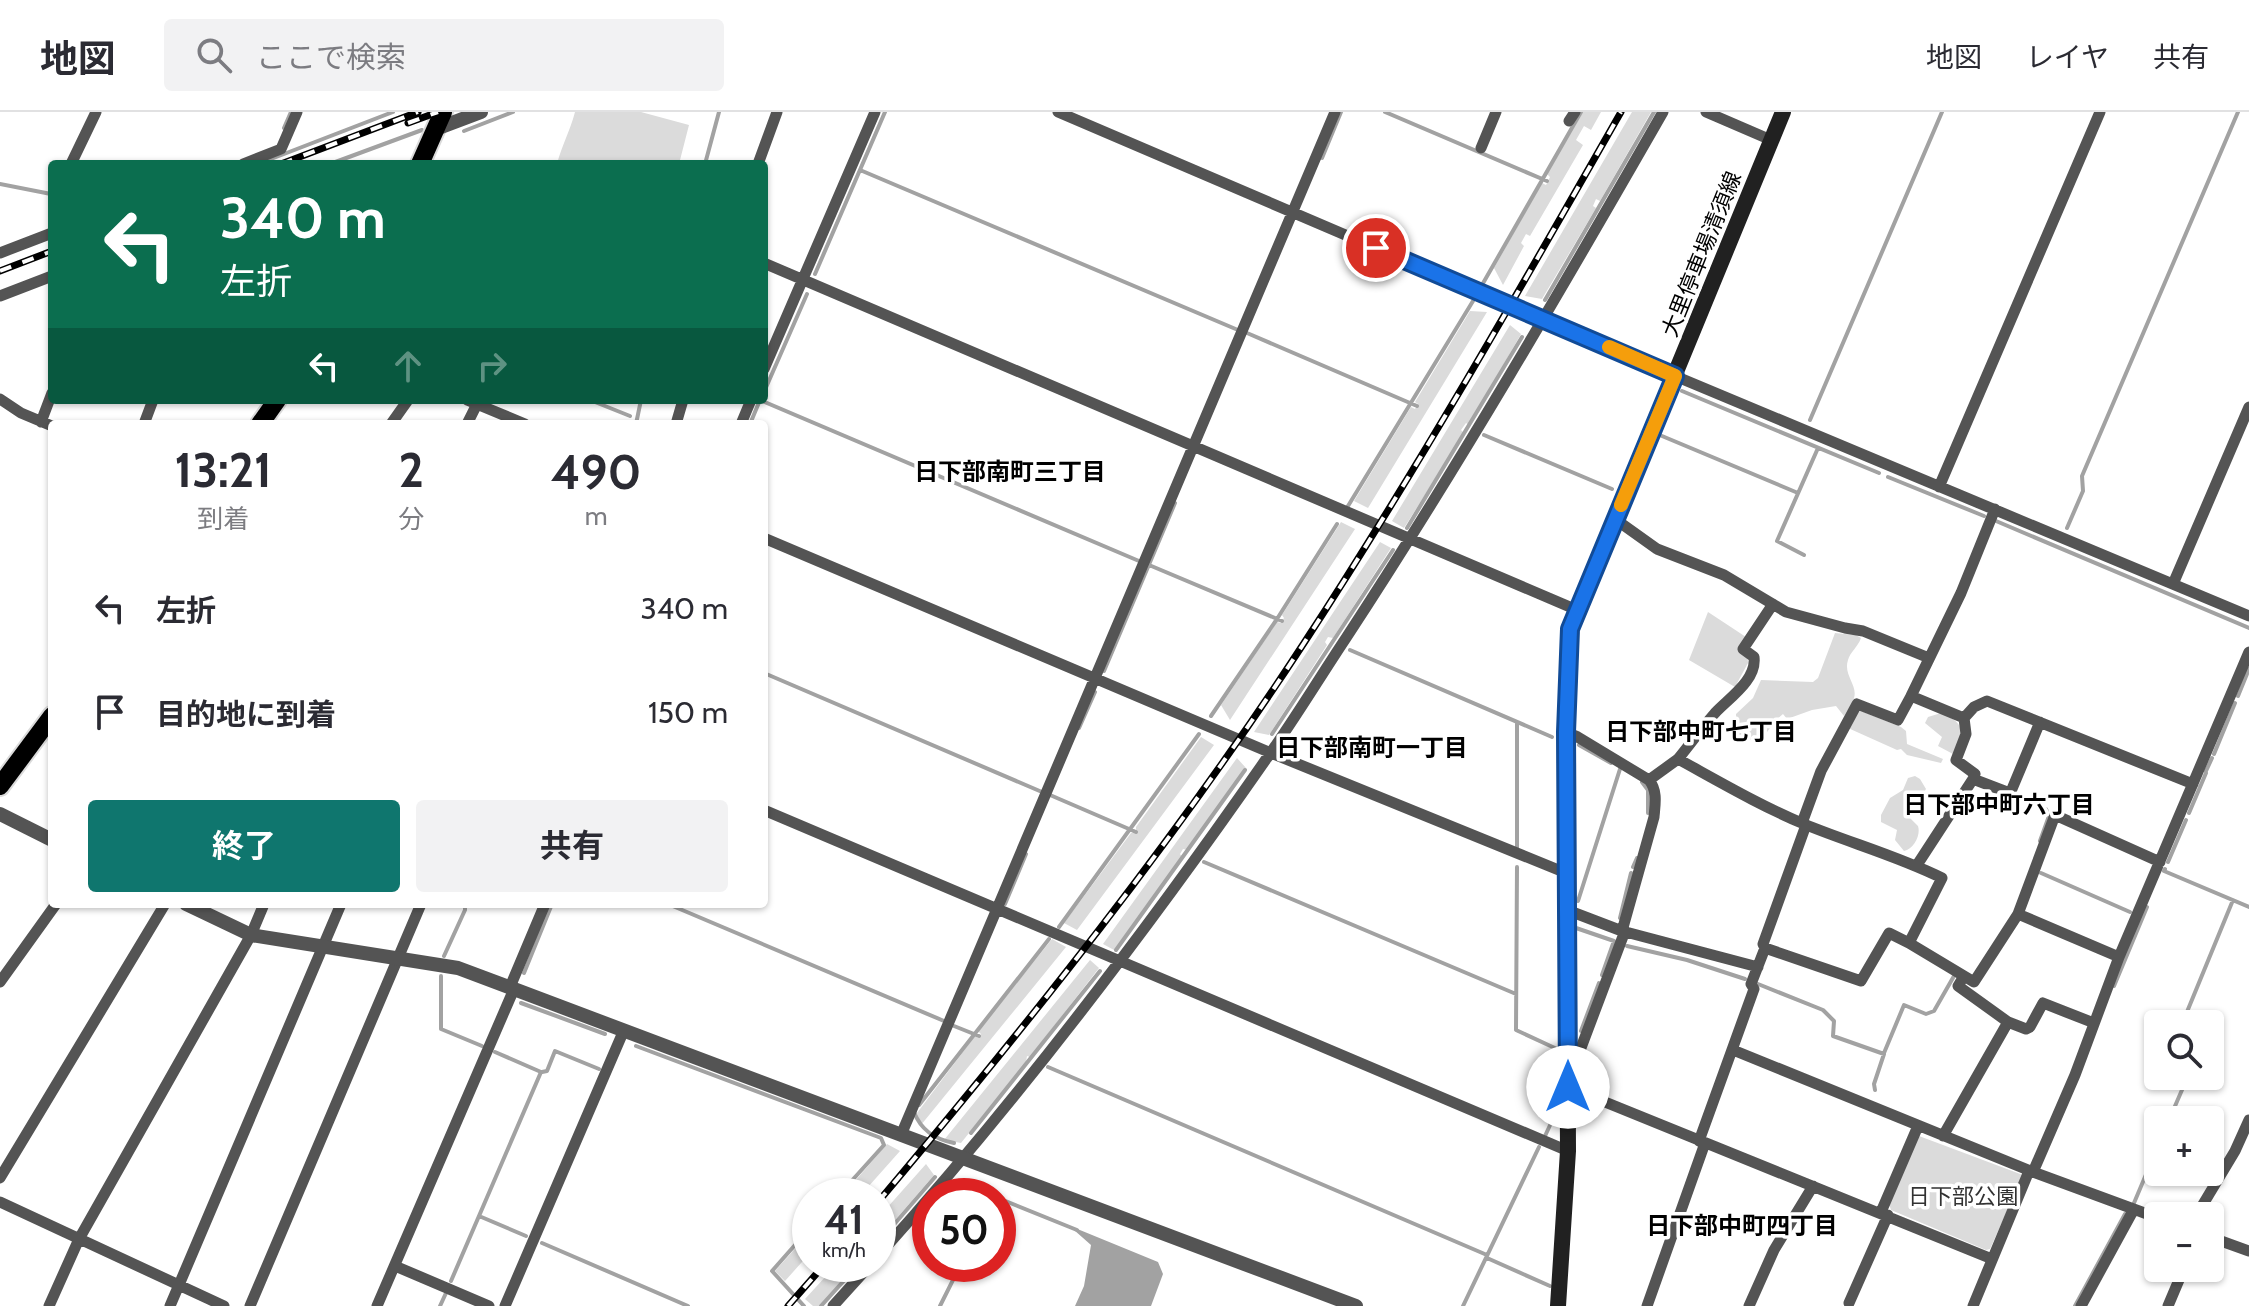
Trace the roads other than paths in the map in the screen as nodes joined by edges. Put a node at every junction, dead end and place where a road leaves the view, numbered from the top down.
1 (96, 112) edge
2 (297, 112) edge
3 (481, 112) edge
4 (777, 112) edge
5 (875, 112) edge
6 (1058, 112) edge
7 (1335, 112) edge
8 (1496, 112) edge
9 (1663, 112) edge
10 (1706, 112) edge
11 (1783, 112) edge
12 (2100, 112) edge
13 (440, 121) edge
14 (1771, 140) junction
15 (1481, 148) dead end
16 (73, 160) edge
17 (253, 160) edge
18 (422, 160) edge
19 (759, 160) edge
20 (1292, 212) junction
21 (48, 235) edge
22 (0, 253) edge
23 (768, 265) edge
24 (48, 278) edge
25 (803, 279) junction
26 (0, 296) edge
27 (1544, 319) junction
28 (768, 360) edge
29 (1675, 376) junction
30 (0, 399) edge
31 (50, 404) edge
32 (477, 404) edge
33 (2249, 407) edge
34 (515, 420) edge
35 (47, 424) edge
36 (1193, 448) junction
37 (1939, 487) junction
38 (1995, 509) junction
39 (1615, 519) junction
40 (768, 540) edge
41 (1410, 540) junction
42 (2173, 584) junction
43 (1773, 604) junction
44 (1577, 610) junction
45 (2249, 616) edge
46 (2249, 652) edge
47 (1929, 658) junction
48 (1095, 678) junction
49 (1911, 696) junction
50 (1964, 718) junction
51 (48, 721) edge
52 (2040, 722) junction
53 (1566, 732) junction
54 (1271, 753) junction
55 (1678, 759) junction
56 (1973, 779) junction
57 (1649, 780) junction
58 (2193, 784) junction
59 (0, 786) edge
60 (768, 812) edge
61 (0, 814) edge
62 (1804, 824) junction
63 (48, 838) edge
64 (2160, 862) junction
65 (1917, 865) junction
66 (1566, 873) junction
67 (53, 908) edge
68 (163, 908) edge
69 (194, 908) edge
70 (262, 908) edge
71 (339, 908) edge
72 (419, 908) edge
73 (543, 908) edge
74 (998, 910) junction
75 (1567, 910) junction
76 (2018, 914) junction
77 (1624, 931) junction
78 (251, 935) junction
79 (1909, 943) junction
80 (324, 948) junction
81 (1765, 948) junction
82 (2119, 957) junction
83 (399, 960) junction
84 (1120, 961) junction
85 (1758, 967) junction
86 (1964, 976) junction
87 (0, 982) edge
88 (512, 988) junction
89 (2008, 1022) junction
90 (2094, 1023) junction
91 (624, 1030) junction
92 (1733, 1050) junction
93 (1568, 1084) junction
94 (2249, 1120) edge
95 (1918, 1126) junction
96 (901, 1135) junction
97 (1943, 1136) junction
98 (1702, 1142) junction
99 (1568, 1151) junction
100 (963, 1157) junction
101 (2031, 1171) junction
102 (0, 1178) edge
103 (1813, 1186) junction
104 (0, 1202) edge
105 (2204, 1202) edge
106 (2134, 1209) junction
107 (2144, 1213) edge
108 (1884, 1214) junction
109 (896, 1235) edge
110 (79, 1239) junction
111 (2224, 1242) edge
112 (2249, 1251) edge
113 (1992, 1259) junction
114 (395, 1266) junction
115 (855, 1282) edge
116 (2178, 1282) edge
117 (179, 1285) junction
118 (1849, 1303) dead end
119 (49, 1306) edge
120 (170, 1306) edge
121 (224, 1306) edge
122 (250, 1306) edge
123 (377, 1306) edge
124 (489, 1306) edge
125 (505, 1306) edge
126 (833, 1306) edge
127 (1356, 1306) edge
128 (1558, 1306) edge
129 (1647, 1306) edge
130 (1749, 1306) edge
131 (1973, 1306) edge
132 (2081, 1306) edge
133 (2168, 1306) edge

1 - 16 street
2 - 17 street
3 - 13 street
4 - 19 street
5 - 25 street
6 - 20 street
7 - 20 street
8 - 15 street
9 - 27 street
10 - 14 street
11 - 14 main road, 大里停車場清須線
12 - 37 street
13 - 18 main road
14 - 29 main road, 大里停車場清須線
20 - 27 street
20 - 36 street
21 - 22 street
23 - 25 street
24 - 26 street
25 - 28 street
25 - 36 street
27 - 29 street
27 - 41 street
29 - 37 street
29 - 39 main road, 大里停車場清須線
30 - 35 street
31 - 35 street
32 - 34 street
33 - 42 street
36 - 41 street
36 - 48 street
37 - 38 street
38 - 42 street
38 - 47 street
39 - 43 street
39 - 44 main road, 大里停車場清須線
40 - 48 street
41 - 44 street
41 - 54 street
42 - 45 street
43 - 47 street
43 - 55 street
44 - 53 main road, 大里停車場清須線
46 - 58 street
47 - 49 street
48 - 54 street
48 - 74 street
49 - 50 street
49 - 62 street
50 - 52 street
50 - 56 street
51 - 59 main road
52 - 56 street
52 - 58 street
53 - 57 street
53 - 66 main road, 大里停車場清須線
54 - 66 street
54 - 84 street
55 - 57 street
55 - 62 street
56 - 65 street
57 - 77 street
58 - 64 street
60 - 74 street
61 - 63 street
62 - 65 street
62 - 81 street
64 - 76 street
64 - 82 street
65 - 79 street
66 - 75 main road, 大里停車場清須線
67 - 87 street
68 - 102 street
69 - 78 street
70 - 78 street
71 - 80 street
72 - 83 street
73 - 88 street
74 - 84 street
74 - 96 street
75 - 77 street
75 - 93 main road, 大里停車場清須線
76 - 82 street
76 - 86 street
77 - 85 street
77 - 93 street
78 - 80 street
78 - 110 street
79 - 81 street
79 - 86 street
80 - 83 street
80 - 117 street
81 - 85 street
82 - 90 street
83 - 88 street
83 - 122 street
84 - 99 street
84 - 100 street
85 - 92 street
86 - 89 street
88 - 91 street
88 - 114 street
89 - 90 street
89 - 97 street
90 - 101 street
91 - 96 street
91 - 125 street
92 - 95 street
92 - 98 street
93 - 98 street
93 - 99 main road, 大里停車場清須線
94 - 105 street
95 - 97 street
95 - 108 street
96 - 100 street
97 - 101 street
98 - 103 street
98 - 129 street
99 - 128 main road, 大里停車場清須線
100 - 109 street
100 - 127 street
101 - 106 street
101 - 113 street
103 - 108 street
103 - 130 street
104 - 110 street
106 - 107 street
106 - 132 street
108 - 113 street
108 - 118 street
110 - 117 street
110 - 119 street
111 - 112 street
113 - 131 street
114 - 123 street
114 - 124 street
115 - 126 street
116 - 133 street
117 - 120 street
117 - 121 street

